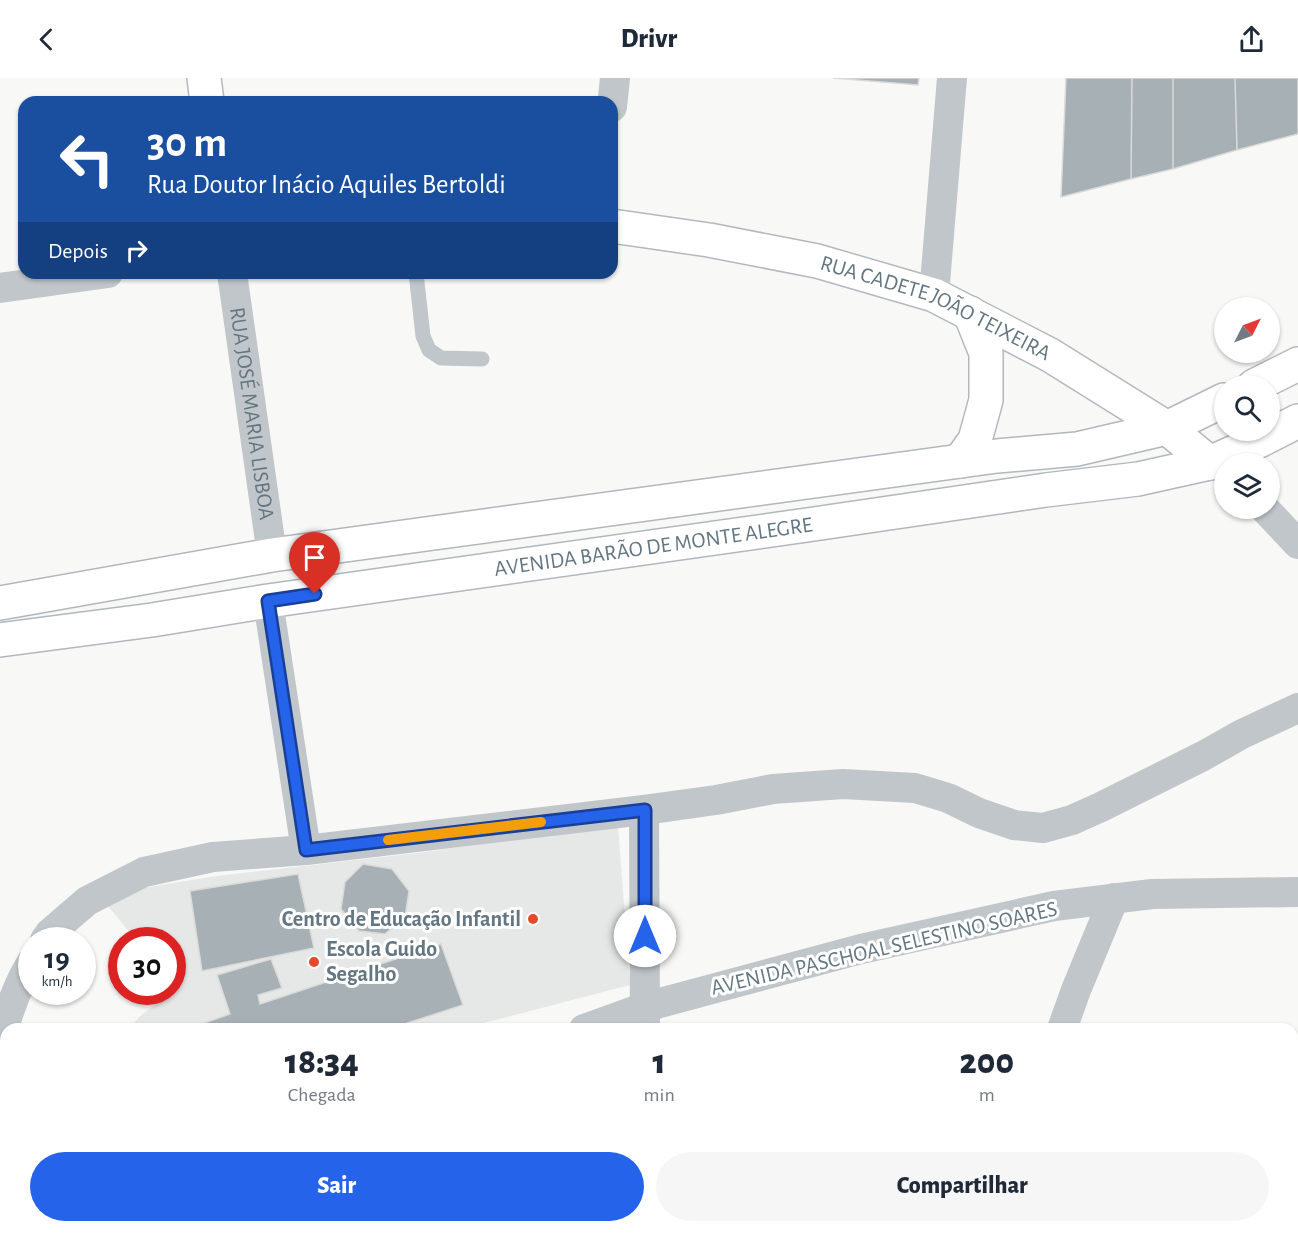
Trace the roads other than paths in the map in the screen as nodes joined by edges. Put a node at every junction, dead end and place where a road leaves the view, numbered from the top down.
1 (204, 78) edge
2 (615, 78) edge
3 (952, 78) edge
4 (206, 96) edge
5 (613, 96) edge
6 (618, 227) edge
7 (65, 279) edge
8 (233, 279) edge
9 (417, 279) edge
10 (0, 288) edge
11 (934, 295) junction
12 (970, 314) junction
13 (482, 359) dead end
14 (1298, 364) edge
15 (1276, 375) edge
16 (1214, 405) edge
17 (1298, 421) edge
18 (1167, 429) junction
19 (1244, 453) edge
20 (960, 461) junction
21 (1214, 467) edge
22 (1214, 469) edge
23 (1274, 519) edge
24 (1298, 544) edge
25 (272, 555) junction
26 (268, 601) junction
27 (0, 603) edge
28 (0, 640) edge
29 (1298, 708) edge
30 (645, 810) junction
31 (306, 850) junction
32 (1298, 892) edge
33 (1114, 898) junction
34 (57, 927) edge
35 (18, 990) edge
36 (645, 1018) edge
37 (5, 1023) edge
38 (617, 1023) edge
39 (1064, 1023) edge

1 - 4 main road
2 - 5 street
3 - 11 street
6 - 11 main road, RUA CADETE JOÃO TEIXEIRA
7 - 10 street
8 - 25 street, RUA JOSÉ MARIA LISBOA
9 - 13 lane
11 - 12 main road, RUA CADETE JOÃO TEIXEIRA
12 - 18 main road, RUA CADETE JOÃO TEIXEIRA
12 - 20 main road
14 - 15 main road
16 - 18 main road, AVENIDA BARÃO DE MONTE ALEGRE
17 - 19 main road, AVENIDA BARÃO DE MONTE ALEGRE
18 - 20 main road, AVENIDA BARÃO DE MONTE ALEGRE
18 - 21 main road, RUA CADETE JOÃO TEIXEIRA
20 - 25 main road, AVENIDA BARÃO DE MONTE ALEGRE
22 - 26 main road, AVENIDA BARÃO DE MONTE ALEGRE
23 - 24 street
25 - 27 main road, AVENIDA BARÃO DE MONTE ALEGRE
26 - 28 main road, AVENIDA BARÃO DE MONTE ALEGRE
26 - 31 street
29 - 30 street
30 - 31 street
30 - 36 street
31 - 34 street
32 - 33 street, AVENIDA PASCHOAL SELESTINO SOARES
33 - 36 street, AVENIDA PASCHOAL SELESTINO SOARES
33 - 39 street
35 - 37 street
36 - 38 street, AVENIDA PASCHOAL SELESTINO SOARES

